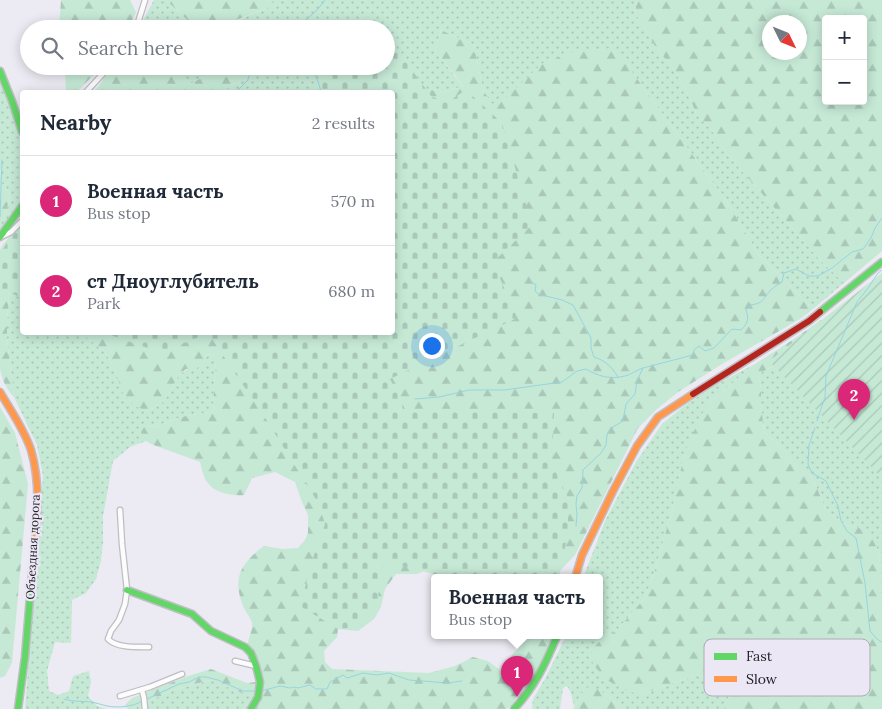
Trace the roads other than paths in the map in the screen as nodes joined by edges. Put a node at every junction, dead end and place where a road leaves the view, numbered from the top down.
1 (145, 0) edge
2 (139, 20) edge
3 (0, 72) edge
4 (102, 75) edge
5 (88, 90) edge
6 (20, 126) edge
7 (20, 209) edge
8 (20, 222) edge
9 (0, 237) edge
10 (882, 262) edge
11 (0, 392) edge
12 (120, 510) dead end
13 (576, 574) edge
14 (127, 590) junction
15 (556, 639) edge
16 (149, 647) dead end
17 (235, 662) dead end
18 (256, 666) junction
19 (182, 674) dead end
20 (142, 690) junction
21 (120, 696) dead end
22 (18, 709) edge
23 (145, 709) edge
24 (251, 709) edge
25 (514, 709) edge

1 - 2 street
3 - 6 street
4 - 5 street
7 - 9 street
8 - 9 street
10 - 13 street
11 - 22 street, Объездная дорога
12 - 14 street
14 - 16 street
14 - 18 street
15 - 25 street
17 - 18 street
18 - 24 street
19 - 20 street
20 - 21 street
20 - 23 street

